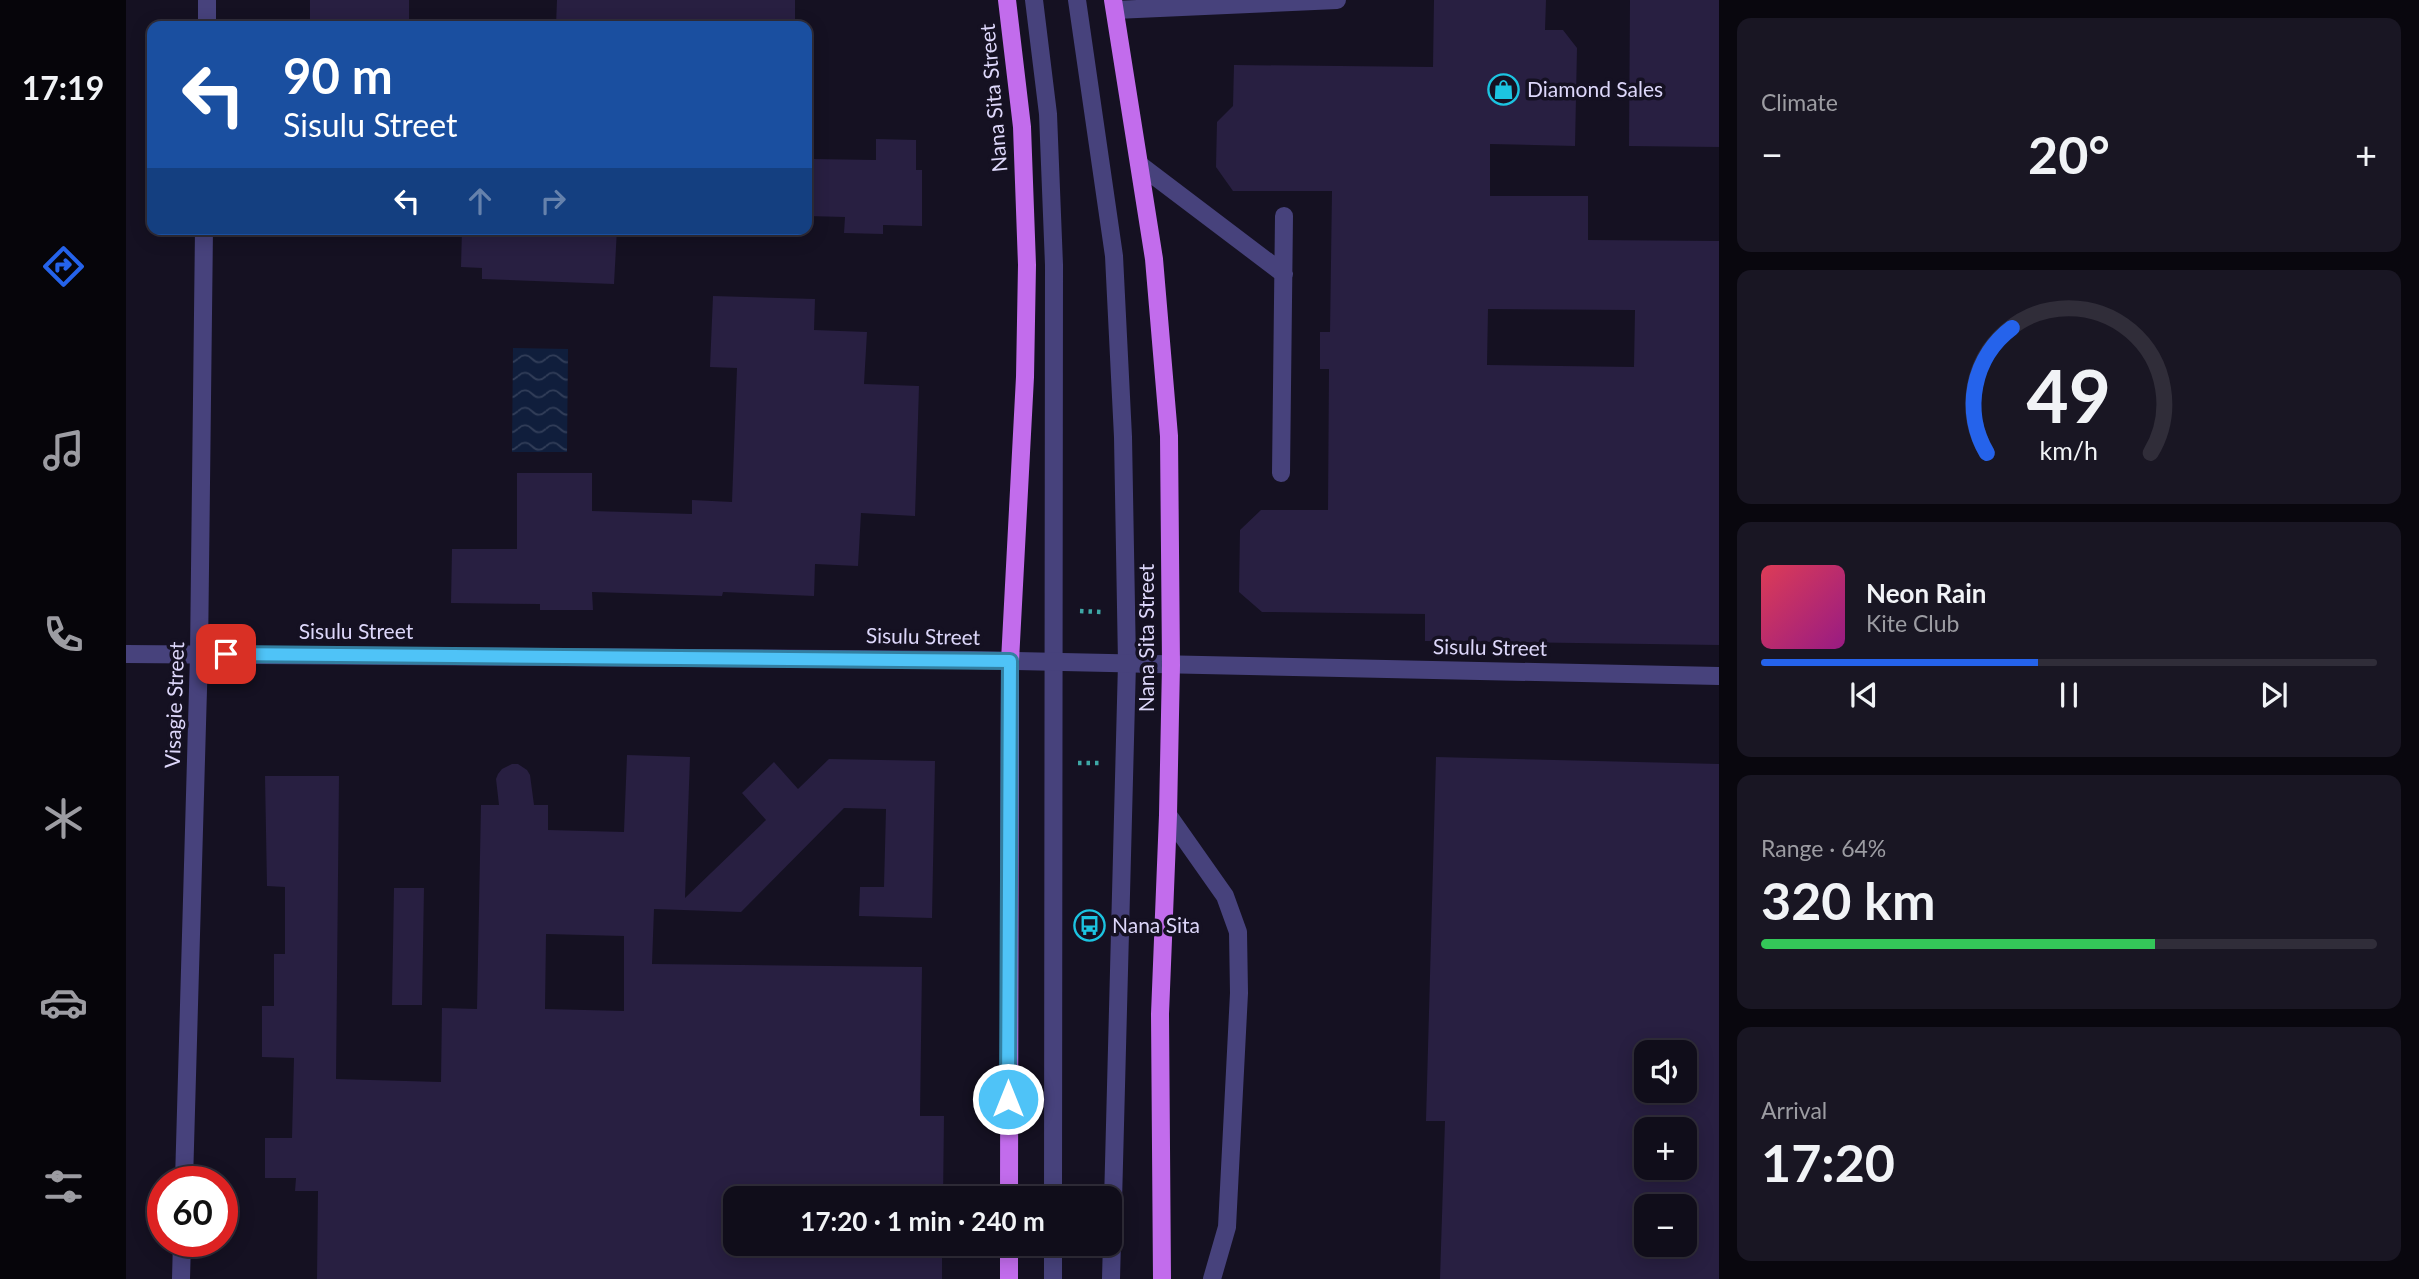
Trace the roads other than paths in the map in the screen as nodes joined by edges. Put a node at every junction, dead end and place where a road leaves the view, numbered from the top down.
1 (207, 0) edge
2 (1007, 0) edge
3 (1034, 0) edge
4 (1077, 0) edge
5 (1337, 0) edge
6 (1114, 5) edge
7 (207, 21) edge
8 (1140, 165) junction
9 (1284, 216) dead end
10 (204, 235) edge
11 (1284, 274) junction
12 (1281, 473) dead end
13 (126, 654) edge
14 (199, 654) junction
15 (1010, 661) junction
16 (1054, 662) junction
17 (1127, 663) junction
18 (1171, 664) junction
19 (1719, 676) edge
20 (1168, 815) junction
21 (184, 1166) edge
22 (1009, 1186) edge
23 (1053, 1186) edge
24 (1009, 1256) edge
25 (1053, 1256) edge
26 (182, 1257) edge
27 (181, 1279) edge
28 (1009, 1279) edge
29 (1053, 1279) edge
30 (1111, 1279) edge
31 (1162, 1279) edge
32 (1212, 1279) edge

1 - 7 street
2 - 15 main road, Nana Sita Street
3 - 16 street
4 - 17 street
5 - 6 street
6 - 8 main road, Nana Sita Street
8 - 11 street
8 - 18 main road, Nana Sita Street
9 - 11 street
10 - 14 street, Visagie Street
11 - 12 street
13 - 14 street, Sisulu Street
14 - 15 street, Sisulu Street
14 - 21 street, Visagie Street
15 - 16 street, Sisulu Street
15 - 22 main road, Nana Sita Street
16 - 17 street, Sisulu Street
16 - 23 street
17 - 18 street, Sisulu Street
17 - 30 street
18 - 19 street, Sisulu Street
18 - 20 main road, Nana Sita Street
20 - 31 main road, Nana Sita Street
20 - 32 street
24 - 28 main road
25 - 29 street
26 - 27 street

